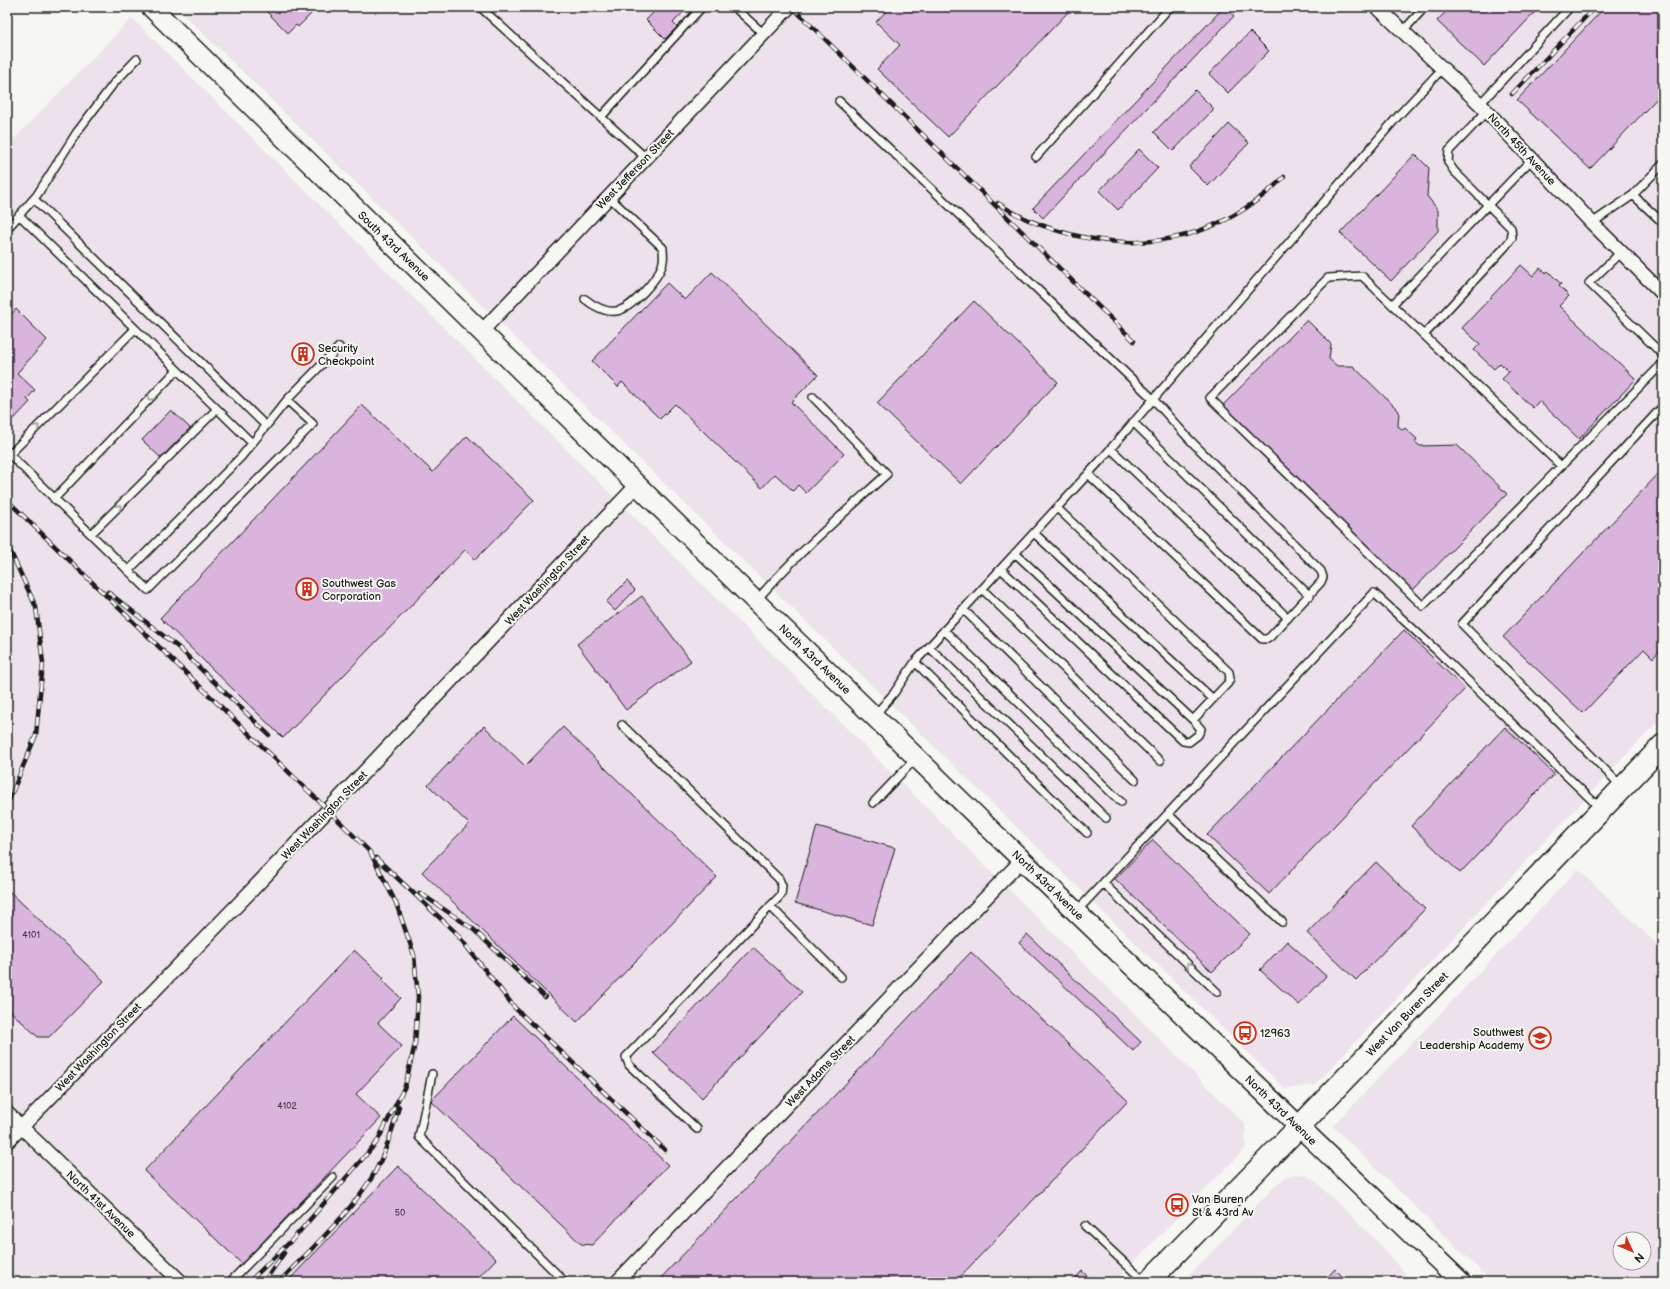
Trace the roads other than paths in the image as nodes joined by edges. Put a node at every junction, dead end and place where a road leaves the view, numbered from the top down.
1 (480, 7) edge
2 (702, 7) edge
3 (734, 7) edge
4 (789, 7) edge
5 (1170, 7) edge
6 (1377, 7) edge
7 (1425, 7) edge
8 (1570, 7) edge
9 (152, 8) edge
10 (1402, 32) junction
11 (764, 34) junction
12 (137, 58) dead end
13 (1442, 69) junction
14 (839, 101) dead end
15 (1483, 108) junction
16 (601, 117) junction
17 (1036, 157) dead end
18 (646, 158) junction
19 (1532, 159) junction
20 (1663, 164) edge
21 (1633, 195) junction
22 (609, 197) junction
23 (34, 199) junction
24 (1488, 204) junction
25 (19, 215) junction
26 (1592, 222) junction
27 (1663, 224) edge
28 (7, 229) edge
29 (1621, 252) junction
30 (1663, 294) edge
31 (585, 299) dead end
32 (1392, 305) junction
33 (135, 329) junction
34 (482, 332) junction
35 (1424, 335) junction
36 (340, 346) dead end
37 (1663, 355) edge
38 (1663, 363) edge
39 (177, 370) junction
40 (813, 397) dead end
41 (1153, 399) junction
42 (287, 400) junction
43 (1663, 406) edge
44 (217, 409) junction
45 (1133, 422) junction
46 (266, 426) junction
47 (252, 443) junction
48 (1111, 449) junction
49 (8, 454) edge
50 (1561, 466) junction
51 (1088, 474) junction
52 (637, 485) junction
53 (54, 499) junction
54 (1057, 508) junction
55 (1034, 533) junction
56 (91, 534) junction
57 (1015, 553) junction
58 (1001, 569) junction
59 (128, 571) junction
60 (982, 589) junction
61 (1310, 596) junction
62 (756, 601) junction
63 (963, 610) junction
64 (1288, 618) junction
65 (944, 630) junction
66 (929, 647) junction
67 (915, 662) junction
68 (1212, 699) junction
69 (874, 716) junction
70 (1193, 720) junction
71 (622, 725) dead end
72 (1663, 745) edge
73 (916, 758) junction
74 (1160, 761) dead end
75 (1135, 780) dead end
76 (1623, 787) junction
77 (1121, 802) dead end
78 (873, 803) dead end
79 (1602, 809) junction
80 (1168, 814) junction
81 (1106, 818) dead end
82 (1087, 833) dead end
83 (1022, 860) junction
84 (1103, 883) junction
85 (770, 906) junction
86 (1076, 912) junction
87 (1282, 922) dead end
88 (841, 977) dead end
89 (1217, 992) dead end
90 (432, 1074) dead end
91 (7, 1113) edge
92 (21, 1126) junction
93 (1299, 1127) junction
94 (697, 1129) dead end
95 (7, 1142) edge
96 (333, 1177) dead end
97 (1085, 1226) dead end
98 (181, 1282) edge
99 (230, 1282) edge
100 (565, 1282) edge
101 (617, 1282) edge
102 (1145, 1282) edge
103 (1148, 1282) edge
104 (1461, 1282) edge

1 - 16 lane
2 - 16 lane
3 - 11 lane
4 - 11 street, West Jefferson Street
5 - 17 lane
6 - 10 street, North 45th Avenue
7 - 10 lane
8 - 15 lane
9 - 34 main road, South 43rd Avenue
10 - 13 street, North 45th Avenue
11 - 18 street, West Jefferson Street
12 - 23 lane
13 - 15 street, North 45th Avenue
13 - 41 lane
14 - 41 lane
15 - 19 street, North 45th Avenue
15 - 24 lane
16 - 18 lane
18 - 22 street, West Jefferson Street
19 - 24 lane
19 - 26 street, North 45th Avenue
20 - 21 lane
21 - 26 lane
21 - 27 lane
22 - 31 lane
22 - 34 street, West Jefferson Street
23 - 25 lane
23 - 46 lane
24 - 32 lane
24 - 35 lane
25 - 28 lane
25 - 33 lane
26 - 29 street, North 45th Avenue
29 - 30 street, North 45th Avenue
29 - 37 lane
32 - 35 lane
32 - 50 lane
33 - 39 lane
49 -> 33 lane
34 - 52 main road, South 43rd Avenue
35 - 50 lane
36 - 42 lane
38 - 50 lane
39 - 44 lane
39 -> 53 lane
40 - 62 lane
41 - 45 lane
41 - 61 lane
42 - 46 lane
42 - 59 lane
43 - 76 lane
44 - 47 lane
56 -> 44 lane
45 - 48 lane
45 - 61 lane
46 - 47 lane
47 - 59 lane
48 - 51 lane
48 - 64 lane
49 - 53 lane
51 - 54 lane
51 - 64 lane
52 - 62 main road, North 43rd Avenue
52 - 92 street, West Washington Street
53 - 56 lane
54 - 55 lane
54 - 68 lane
55 - 57 lane
55 - 68 lane
56 - 59 lane
57 - 58 lane
57 - 70 lane
58 - 60 lane
58 - 70 lane
60 - 63 lane
60 - 74 lane
61 - 64 lane
62 - 69 main road, North 43rd Avenue
63 - 65 lane
63 - 75 lane
65 - 66 lane
65 - 77 lane
66 - 67 lane
66 - 81 lane
67 - 69 lane
67 - 82 lane
68 - 70 lane
69 - 73 main road, North 43rd Avenue
71 - 85 lane
72 - 76 main road, West Van Buren Street
73 - 78 lane
73 - 83 main road, North 43rd Avenue
76 - 79 main road, West Van Buren Street
79 - 80 lane
79 - 93 main road, West Van Buren Street
80 - 84 lane
80 - 87 lane
83 - 86 main road, North 43rd Avenue
83 - 101 street, West Adams Street
84 - 86 lane
89 -> 84 lane
85 - 88 lane
85 - 94 lane
86 - 93 main road, North 43rd Avenue
90 - 100 lane
91 - 92 street, North 41st Avenue
92 - 95 street, West Washington Street
92 - 98 street, North 41st Avenue
93 - 103 main road, West Van Buren Street
93 - 104 main road, North 43rd Avenue
96 - 99 lane
97 - 102 lane

